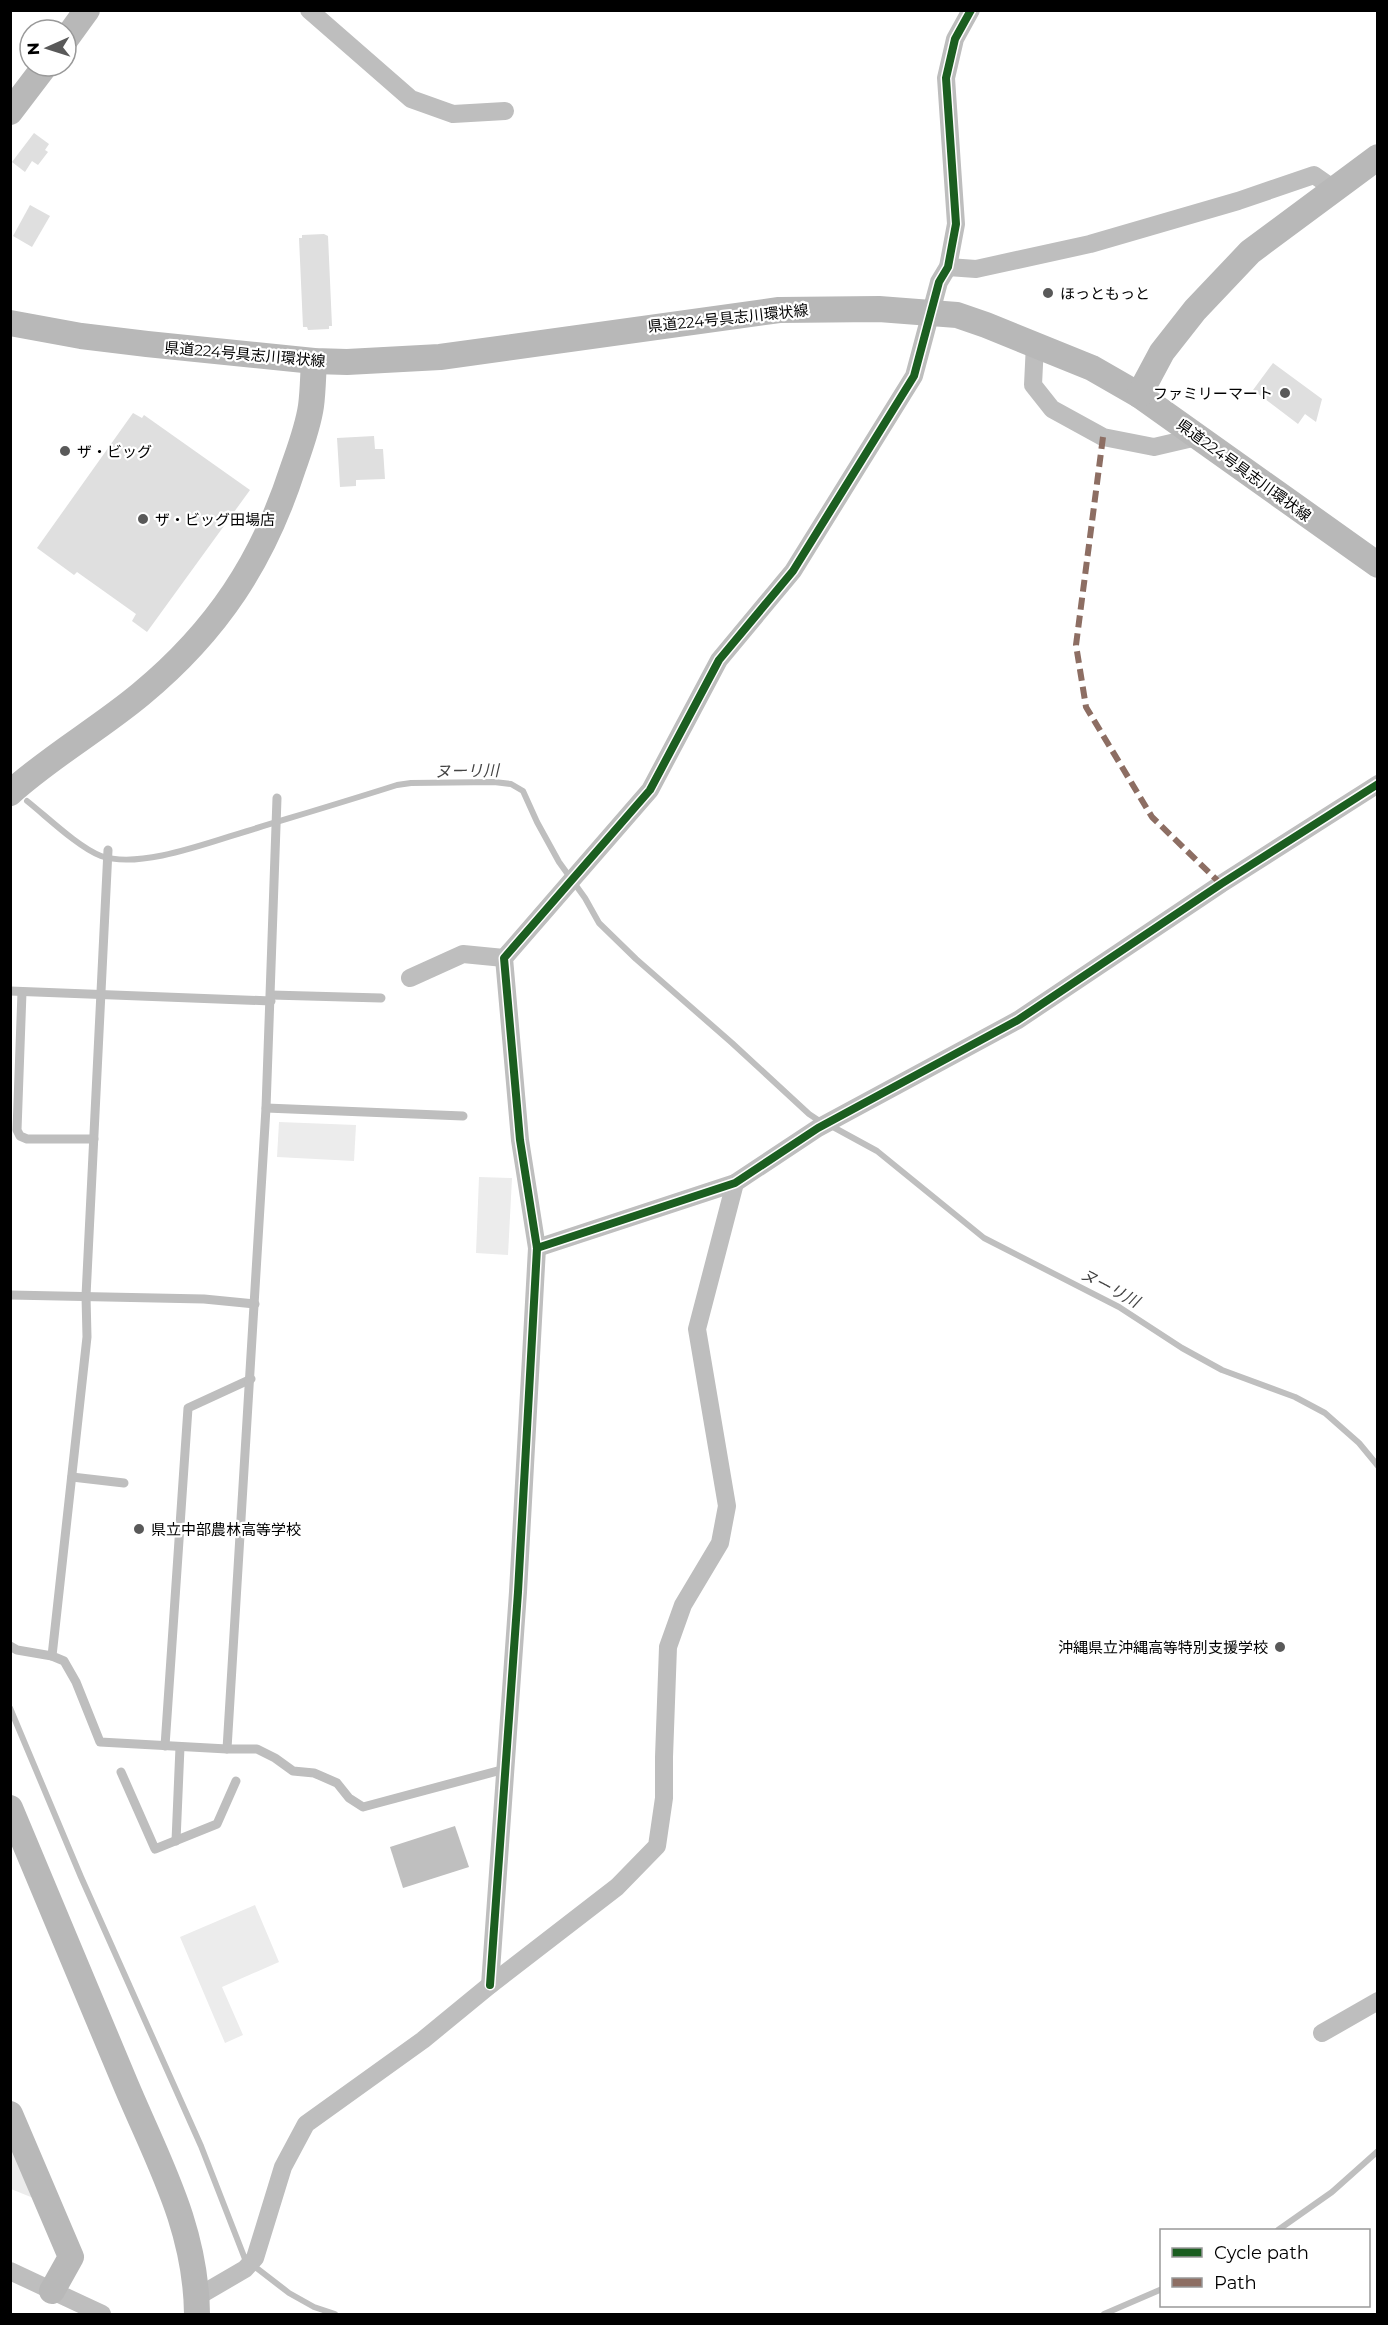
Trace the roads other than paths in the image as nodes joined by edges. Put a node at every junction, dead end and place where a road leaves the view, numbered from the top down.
1 (87, 10) edge
2 (309, 10) edge
3 (970, 10) edge
4 (78, 22) edge
5 (36, 78) edge
6 (505, 111) dead end
7 (10, 112) edge
8 (1377, 157) edge
9 (1334, 189) junction
10 (948, 267) junction
11 (931, 312) junction
12 (10, 323) edge
13 (1035, 344) junction
14 (314, 361) junction
15 (1139, 395) junction
16 (1197, 437) junction
17 (1377, 565) edge
18 (1377, 784) edge
19 (10, 793) edge
20 (277, 798) dead end
21 (108, 850) dead end
22 (504, 958) junction
23 (410, 978) dead end
24 (10, 991) edge
25 (22, 992) junction
26 (101, 995) junction
27 (271, 998) junction
28 (381, 998) dead end
29 (266, 1108) junction
30 (464, 1116) dead end
31 (94, 1139) junction
32 (735, 1183) junction
33 (537, 1248) junction
34 (10, 1295) edge
35 (86, 1296) junction
36 (255, 1304) junction
37 (251, 1379) junction
38 (72, 1477) junction
39 (124, 1483) dead end
40 (10, 1646) edge
41 (52, 1656) junction
42 (165, 1746) junction
43 (180, 1747) junction
44 (228, 1749) junction
45 (505, 1769) junction
46 (121, 1772) dead end
47 (236, 1781) dead end
48 (10, 1808) edge
49 (176, 1841) junction
50 (490, 1985) junction
51 (1377, 2001) edge
52 (1322, 2033) dead end
53 (10, 2114) edge
54 (10, 2271) edge
55 (52, 2291) junction
56 (197, 2306) edge
57 (102, 2314) edge

1 - 4 street
2 - 6 street
3 - 10 street
5 - 7 street
8 - 9 street
9 - 10 street
9 - 15 street
10 - 11 street
11 - 13 street, 県道224号具志川環状線
11 - 14 street, 県道224号具志川環状線
11 - 22 street
12 - 14 street, 県道224号具志川環状線
13 - 15 street, 県道224号具志川環状線
13 - 16 street
14 - 19 street
15 - 16 street, 県道224号具志川環状線
16 - 17 street, 県道224号具志川環状線
18 - 32 street
20 - 27 lane
21 - 26 lane
22 - 23 street
22 - 33 street
24 - 25 lane
25 - 26 lane
25 - 31 lane
26 - 27 lane
26 - 31 lane
27 - 28 lane
27 - 29 lane
29 - 30 lane
29 - 36 lane
31 - 35 lane
32 - 33 street
32 - 50 street
33 - 45 street
34 - 35 lane
35 - 36 lane
35 - 38 lane
36 - 37 lane
37 - 42 lane
37 - 44 lane
38 - 39 lane
38 - 41 lane
40 - 41 lane
41 - 42 lane
42 - 43 lane
43 - 44 lane
43 - 49 lane
44 - 45 lane
45 - 50 street
46 - 49 lane
47 - 49 lane
48 - 56 street
50 - 56 street
51 - 52 street
53 - 55 street
54 - 55 street
55 - 57 street

